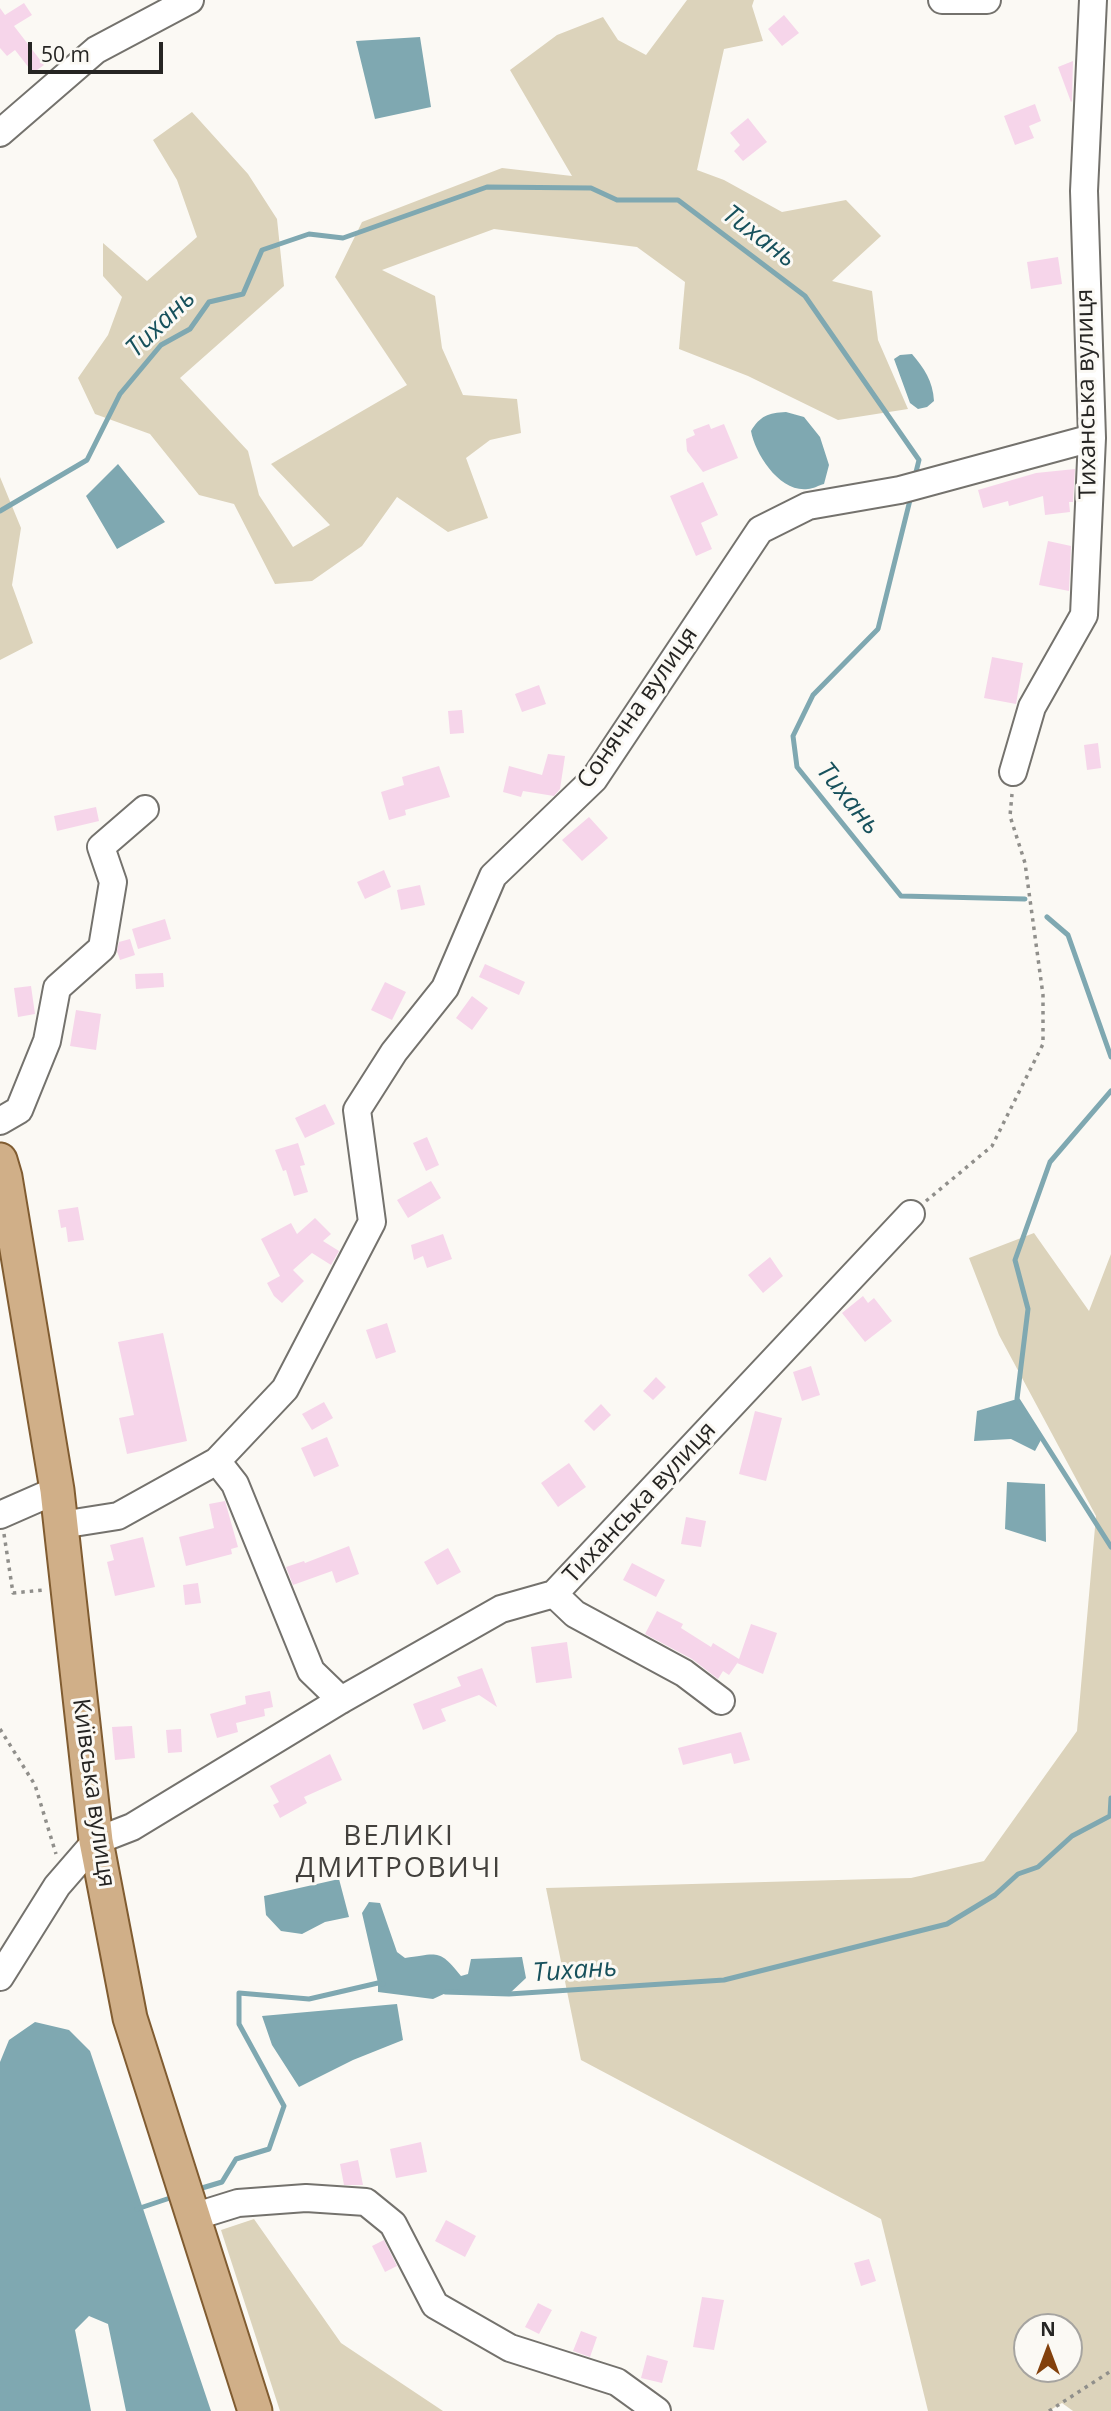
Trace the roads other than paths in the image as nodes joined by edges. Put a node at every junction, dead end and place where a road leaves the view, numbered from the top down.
1 (190, 0) edge
2 (942, 0) edge
3 (987, 0) edge
4 (1093, 0) edge
5 (0, 133) edge
6 (1092, 438) junction
7 (1013, 772) road end
8 (145, 809) dead end
9 (0, 1121) edge
10 (0, 1160) edge
11 (911, 1214) road end
12 (217, 1461) junction
13 (57, 1490) junction
14 (1, 1515) edge
15 (61, 1525) junction
16 (555, 1594) junction
17 (341, 1700) junction
18 (721, 1700) dead end
19 (96, 1841) junction
20 (0, 1976) edge
21 (193, 2217) junction
22 (256, 2411) edge
23 (657, 2411) edge

1 - 5 street
2 - 3 street
4 - 6 street, Тиханська вулиця
6 - 7 street, Тиханська вулиця
6 - 12 street, Сонячна вулиця
8 - 9 street
10 - 13 main road, Київська вулиця
11 - 16 street, Тиханська вулиця
12 - 15 street, Сонячна вулиця
12 - 17 street
13 - 14 street
13 - 15 main road, Київська вулиця
15 - 19 main road, Київська вулиця
16 - 17 street, Тиханська вулиця
16 - 18 street
17 - 19 street, Тиханська вулиця
19 - 20 street
19 - 21 main road, Київська вулиця
21 - 22 main road, Київська вулиця
21 - 23 street

